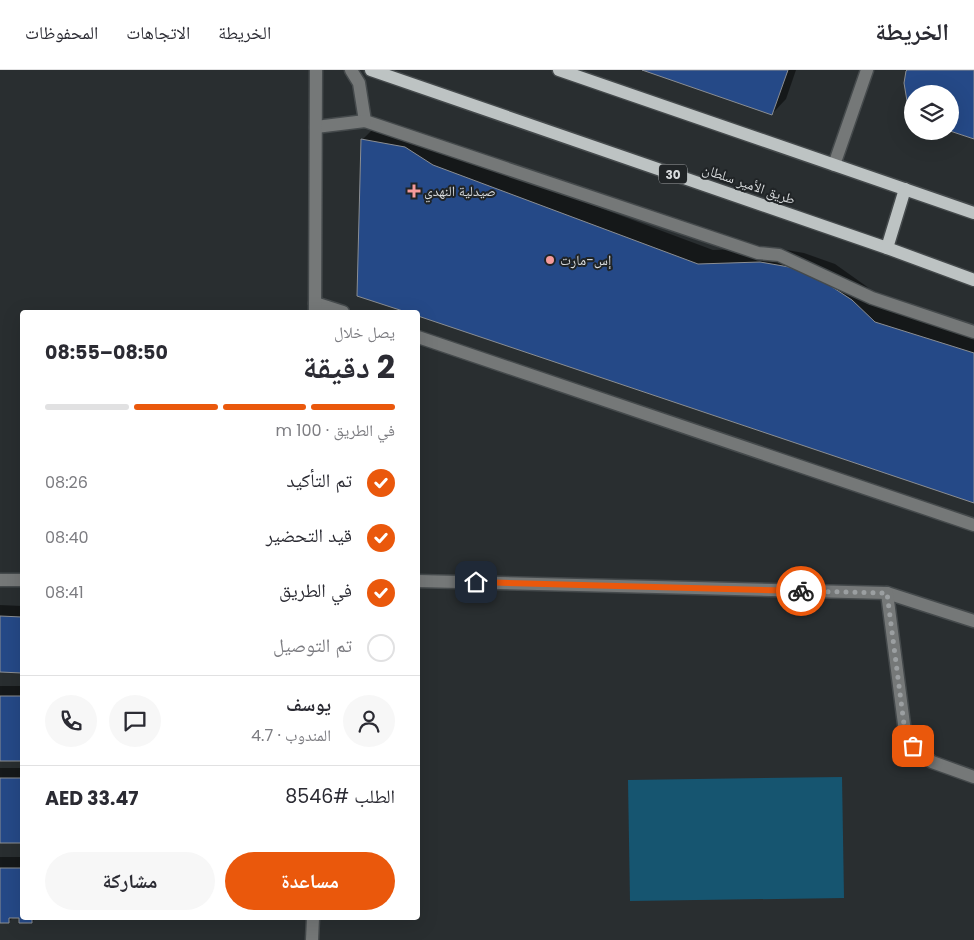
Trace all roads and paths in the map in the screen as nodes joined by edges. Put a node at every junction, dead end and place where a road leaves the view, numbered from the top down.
1 (316, 70) edge
2 (351, 70) edge
3 (372, 70) edge
4 (559, 70) edge
5 (867, 70) edge
6 (577, 73) edge
7 (365, 121) junction
8 (316, 127) junction
9 (834, 165) junction
10 (905, 189) junction
11 (974, 212) edge
12 (887, 248) junction
13 (974, 280) edge
14 (315, 308) edge
15 (330, 310) edge
16 (974, 332) edge
17 (420, 339) edge
18 (974, 525) edge
19 (0, 580) edge
20 (20, 580) edge
21 (420, 581) edge
22 (887, 593) junction
23 (974, 621) edge
24 (974, 777) edge
25 (312, 920) edge
26 (312, 940) edge

1 - 8 street
2 - 7 street
3 - 12 main road, طريق الأمير سلطان / 30
4 - 6 main road
5 - 9 street
6 - 9 main road
7 - 8 street
7 - 16 street
8 - 14 street
9 - 10 main road
10 - 11 main road
10 - 12 main road
12 - 13 main road, طريق الأمير سلطان / 30
14 - 15 street
17 - 18 street
19 - 20 street
21 - 22 street
22 - 23 street
22 - 24 street
25 - 26 street

